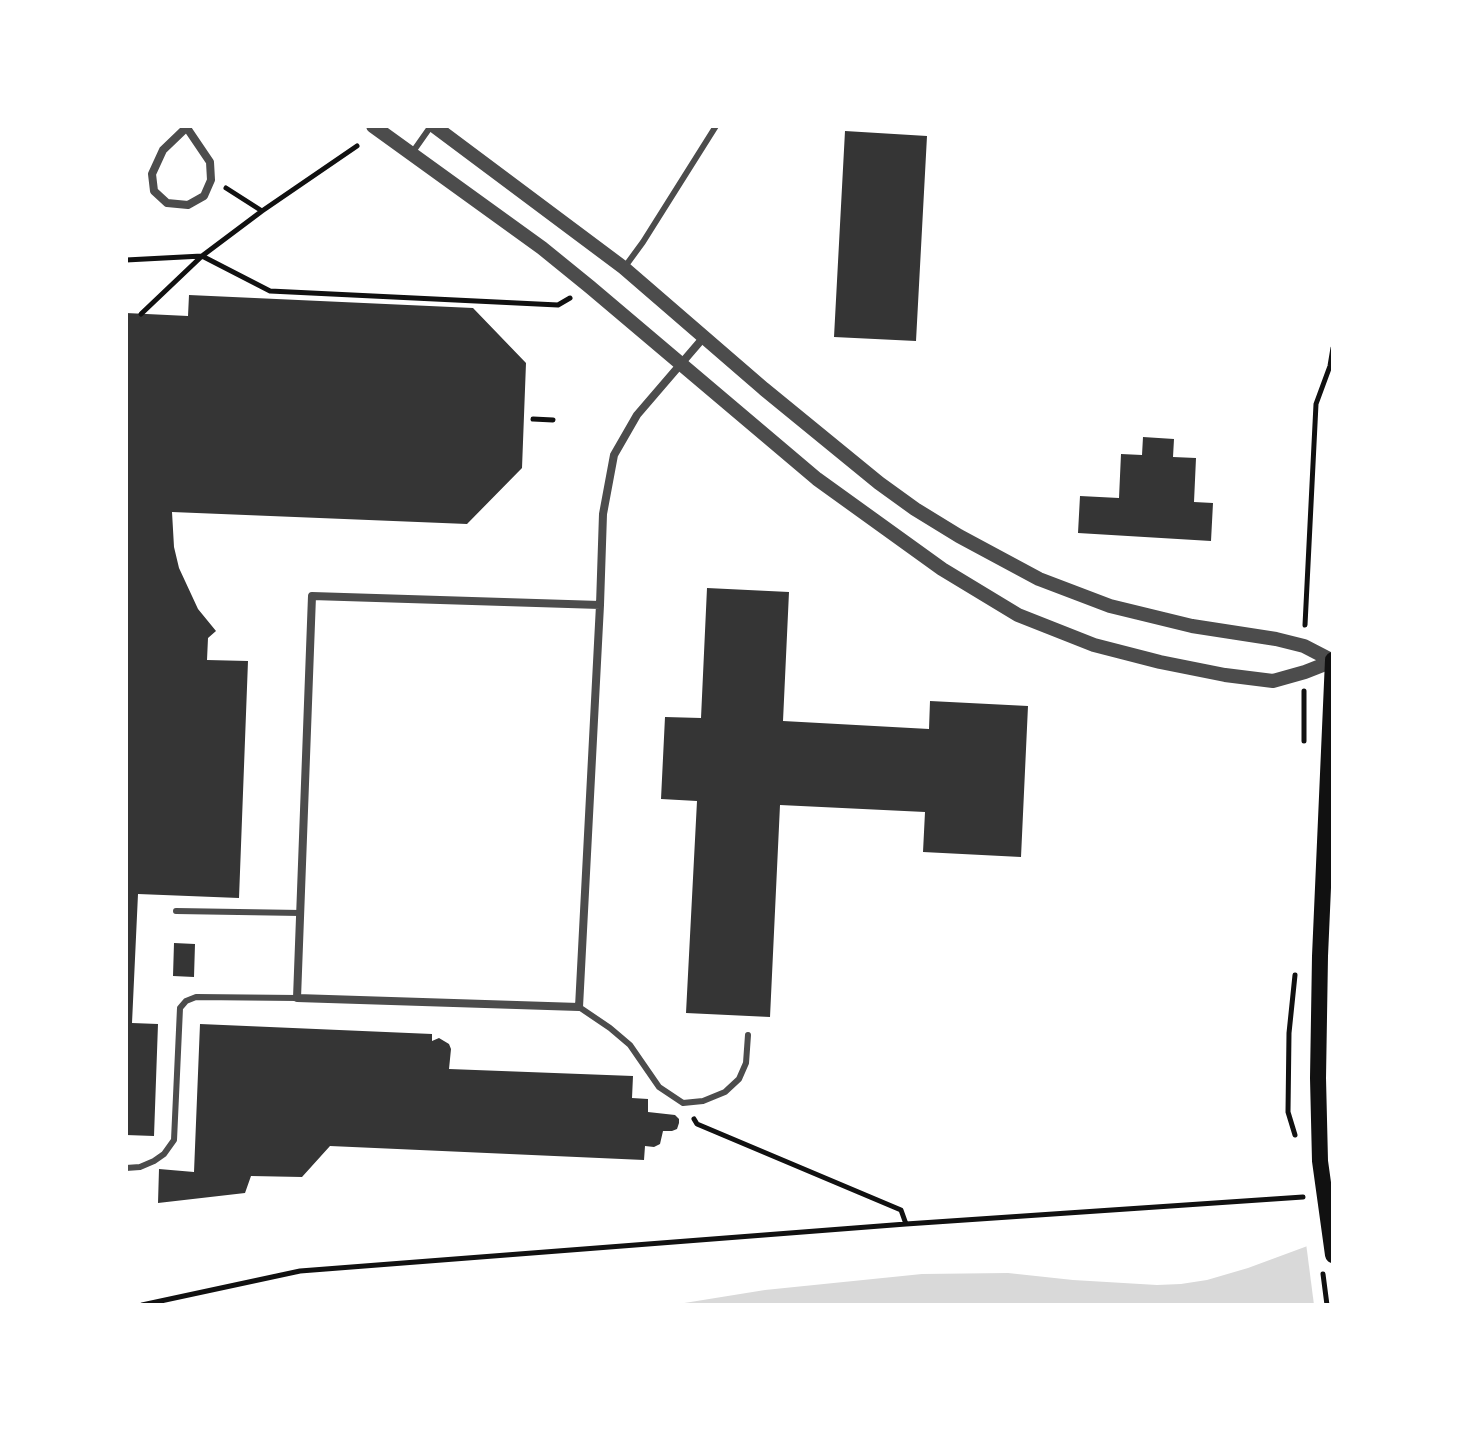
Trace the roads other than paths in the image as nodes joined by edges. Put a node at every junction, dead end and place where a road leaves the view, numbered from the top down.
1 (373, 126) edge
2 (432, 126) edge
3 (716, 126) edge
4 (188, 127) edge
5 (412, 153) junction
6 (624, 268) junction
7 (704, 337) junction
8 (681, 364) junction
9 (600, 605) junction
10 (1333, 660) edge
11 (176, 911) dead end
12 (301, 913) junction
13 (297, 998) junction
14 (579, 1007) junction
15 (748, 1035) dead end
16 (126, 1168) edge
17 (1333, 1255) edge

1 - 5 street
2 - 5 lane
2 - 6 street
3 - 6 lane
4 - 4 street
5 - 8 street
6 - 7 street
7 - 8 street
7 - 10 street
8 - 9 street
8 - 10 street
9 - 12 street
9 - 14 street
10 - 17 main road
11 - 12 lane
12 - 13 street
13 - 14 street
13 - 16 lane
14 - 15 lane

